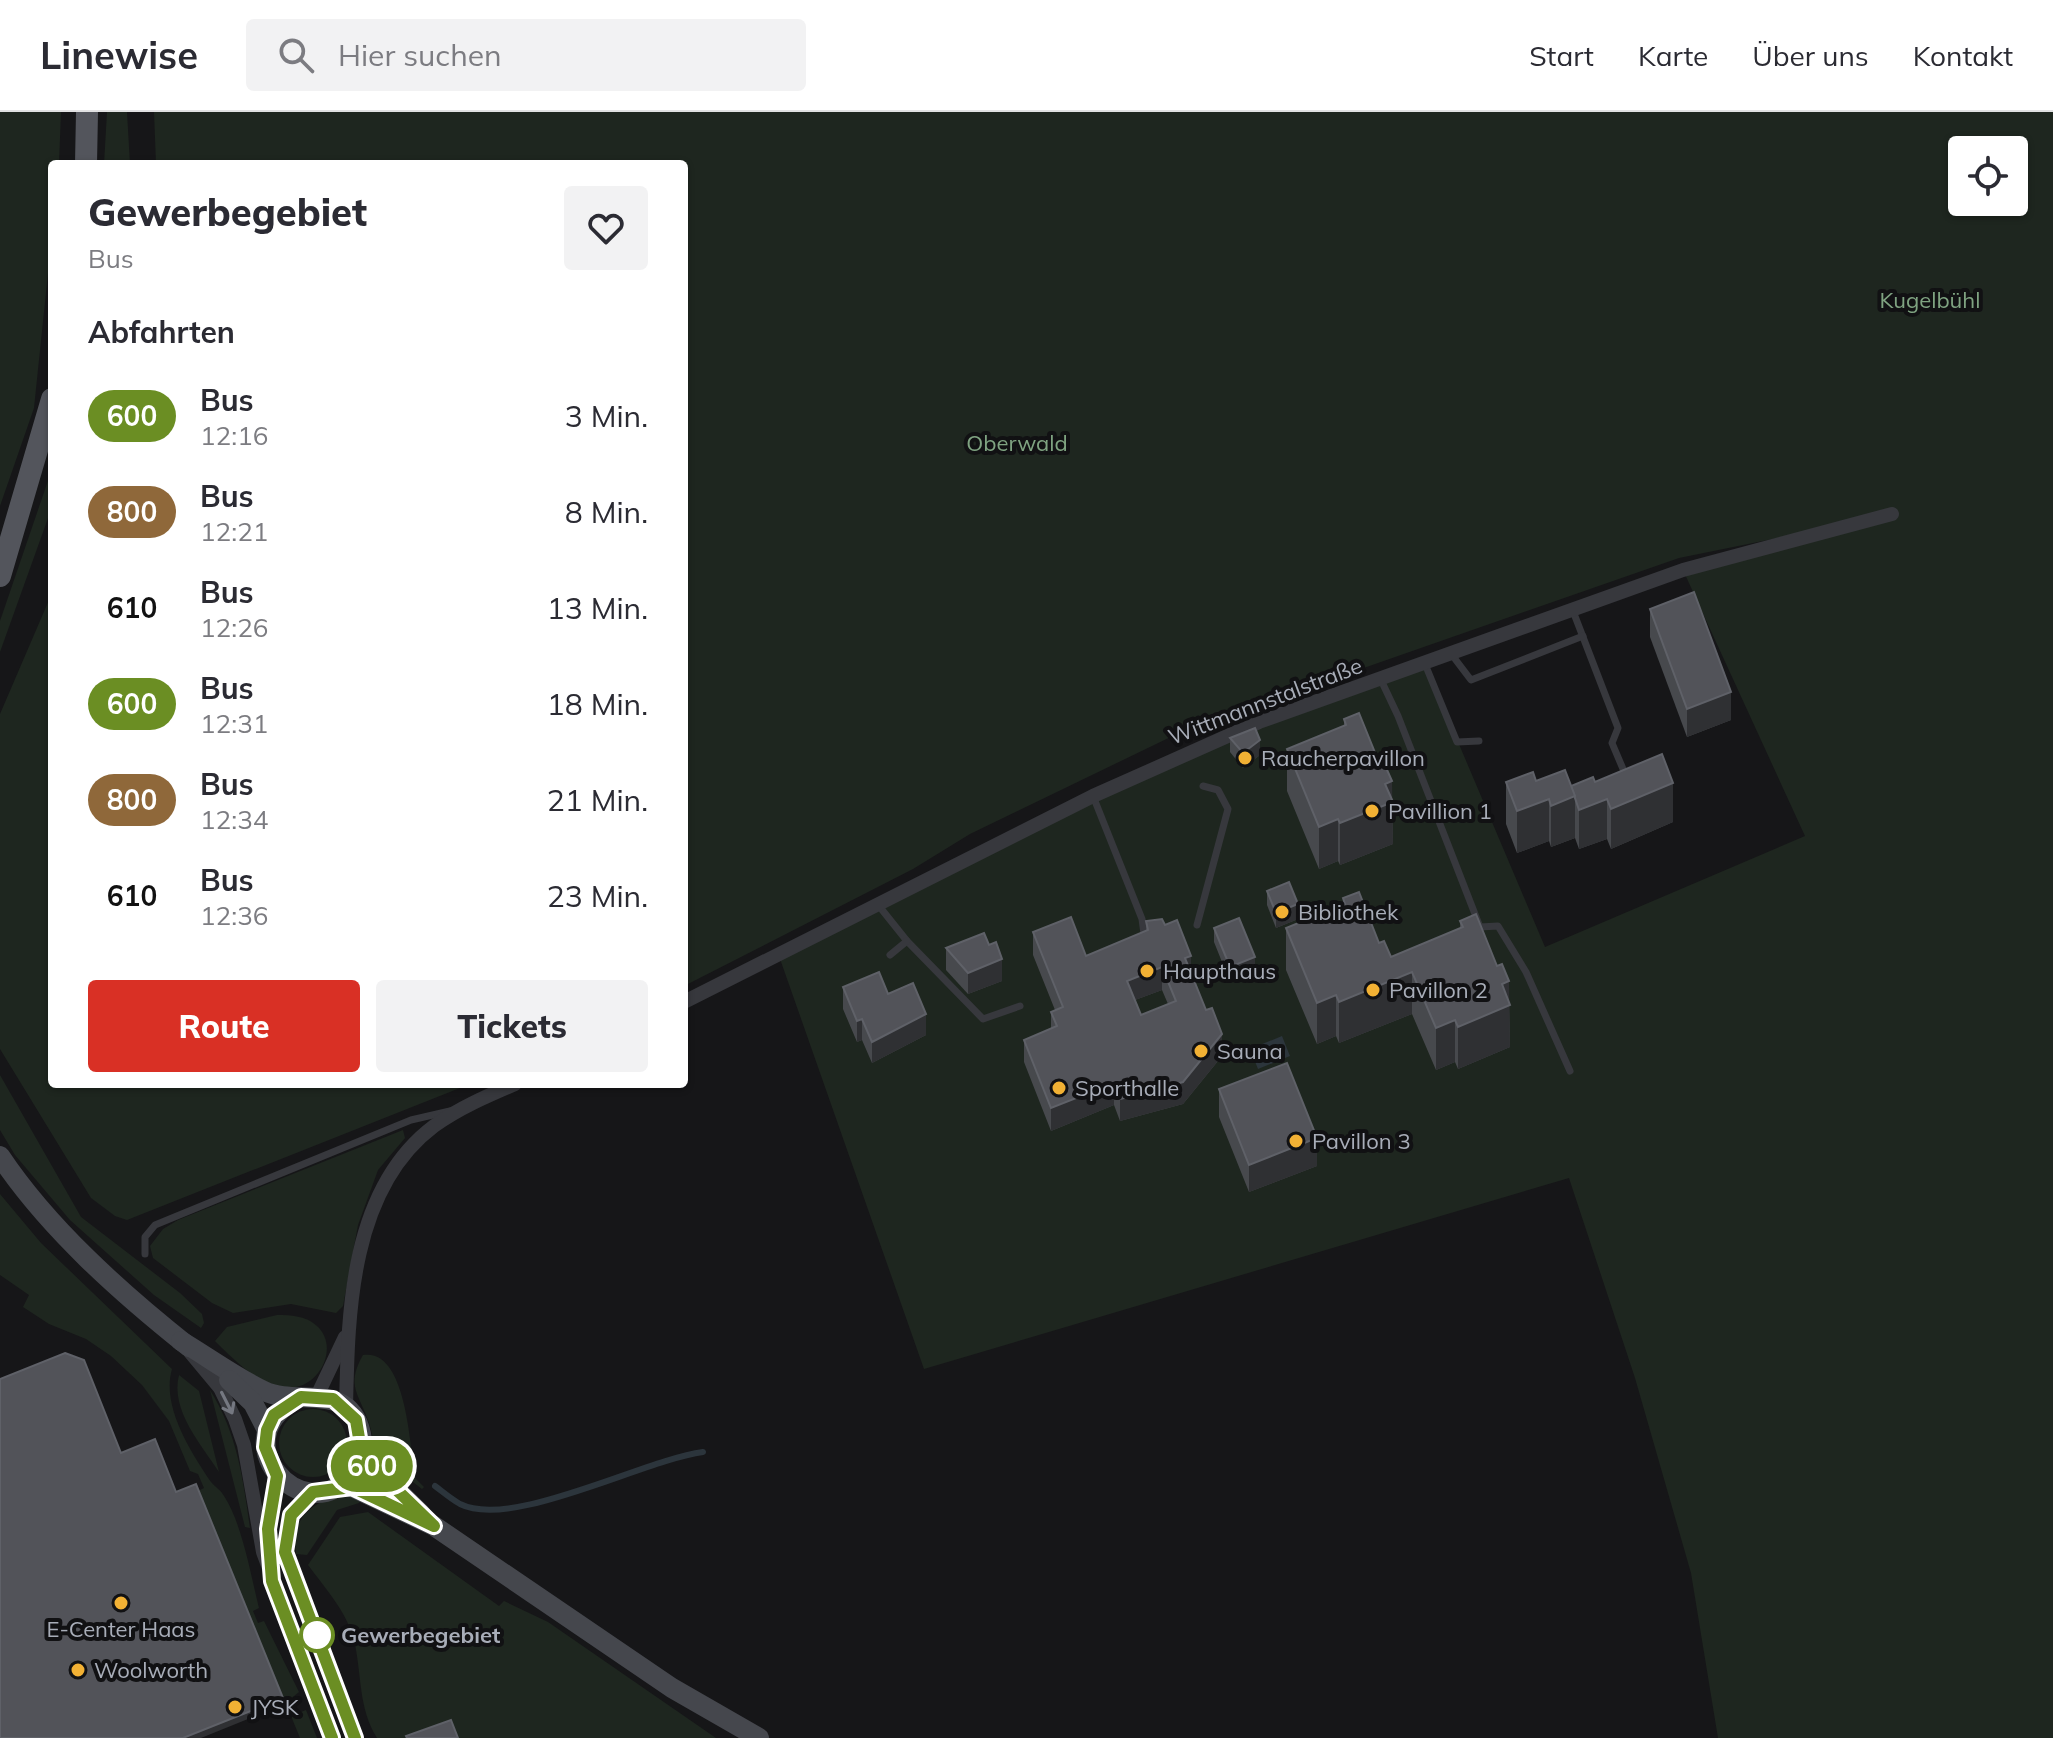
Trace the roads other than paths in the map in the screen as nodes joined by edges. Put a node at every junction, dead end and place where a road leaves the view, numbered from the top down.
1 (87, 112) edge
2 (86, 160) edge
3 (48, 413) edge
4 (1892, 514) dead end
5 (0, 576) edge
6 (1573, 611) junction
7 (1583, 636) junction
8 (1452, 655) junction
9 (1425, 664) junction
10 (1381, 680) junction
11 (1479, 741) dead end
12 (1627, 778) edge
13 (1203, 786) dead end
14 (1093, 796) junction
15 (879, 906) junction
16 (1197, 925) dead end
17 (1144, 934) edge
18 (907, 941) junction
19 (890, 955) dead end
20 (688, 1000) edge
21 (1020, 1006) dead end
22 (1570, 1071) dead end
23 (506, 1088) edge
24 (461, 1108) junction
25 (0, 1156) edge
26 (145, 1254) dead end
27 (347, 1333) junction
28 (181, 1341) junction
29 (309, 1396) junction
30 (346, 1408) junction
31 (267, 1430) junction
32 (361, 1450) junction
33 (277, 1476) junction
34 (336, 1487) junction
35 (313, 1492) junction
36 (434, 1526) junction
37 (272, 1581) junction
38 (332, 1738) edge
39 (355, 1738) edge
40 (759, 1738) edge

1 - 2 main road
3 - 5 main road
4 - 6 street, Wittmannstalstraße
6 - 7 lane
6 - 8 street, Wittmannstalstraße
7 - 8 lane
7 - 12 lane
8 - 9 street, Wittmannstalstraße
9 - 10 street, Wittmannstalstraße
9 - 11 lane
10 - 14 street, Wittmannstalstraße
10 - 22 lane
13 - 16 lane
14 - 15 street, Wittmannstalstraße
14 - 17 lane
15 - 18 lane
15 - 20 street, Wittmannstalstraße
18 - 19 lane
18 - 21 lane
23 - 24 street
24 - 26 lane
24 - 27 street
25 - 28 street
27 - 29 street
27 - 30 street
28 - 29 street
28 - 31 street
28 -> 37 street
29 - 30 street
29 - 31 street
30 - 32 street
31 - 33 street
32 - 34 street
32 - 36 street
33 - 35 street
33 - 37 street
34 - 35 street
34 - 36 street
35 - 39 street
36 - 40 street
37 - 38 street

